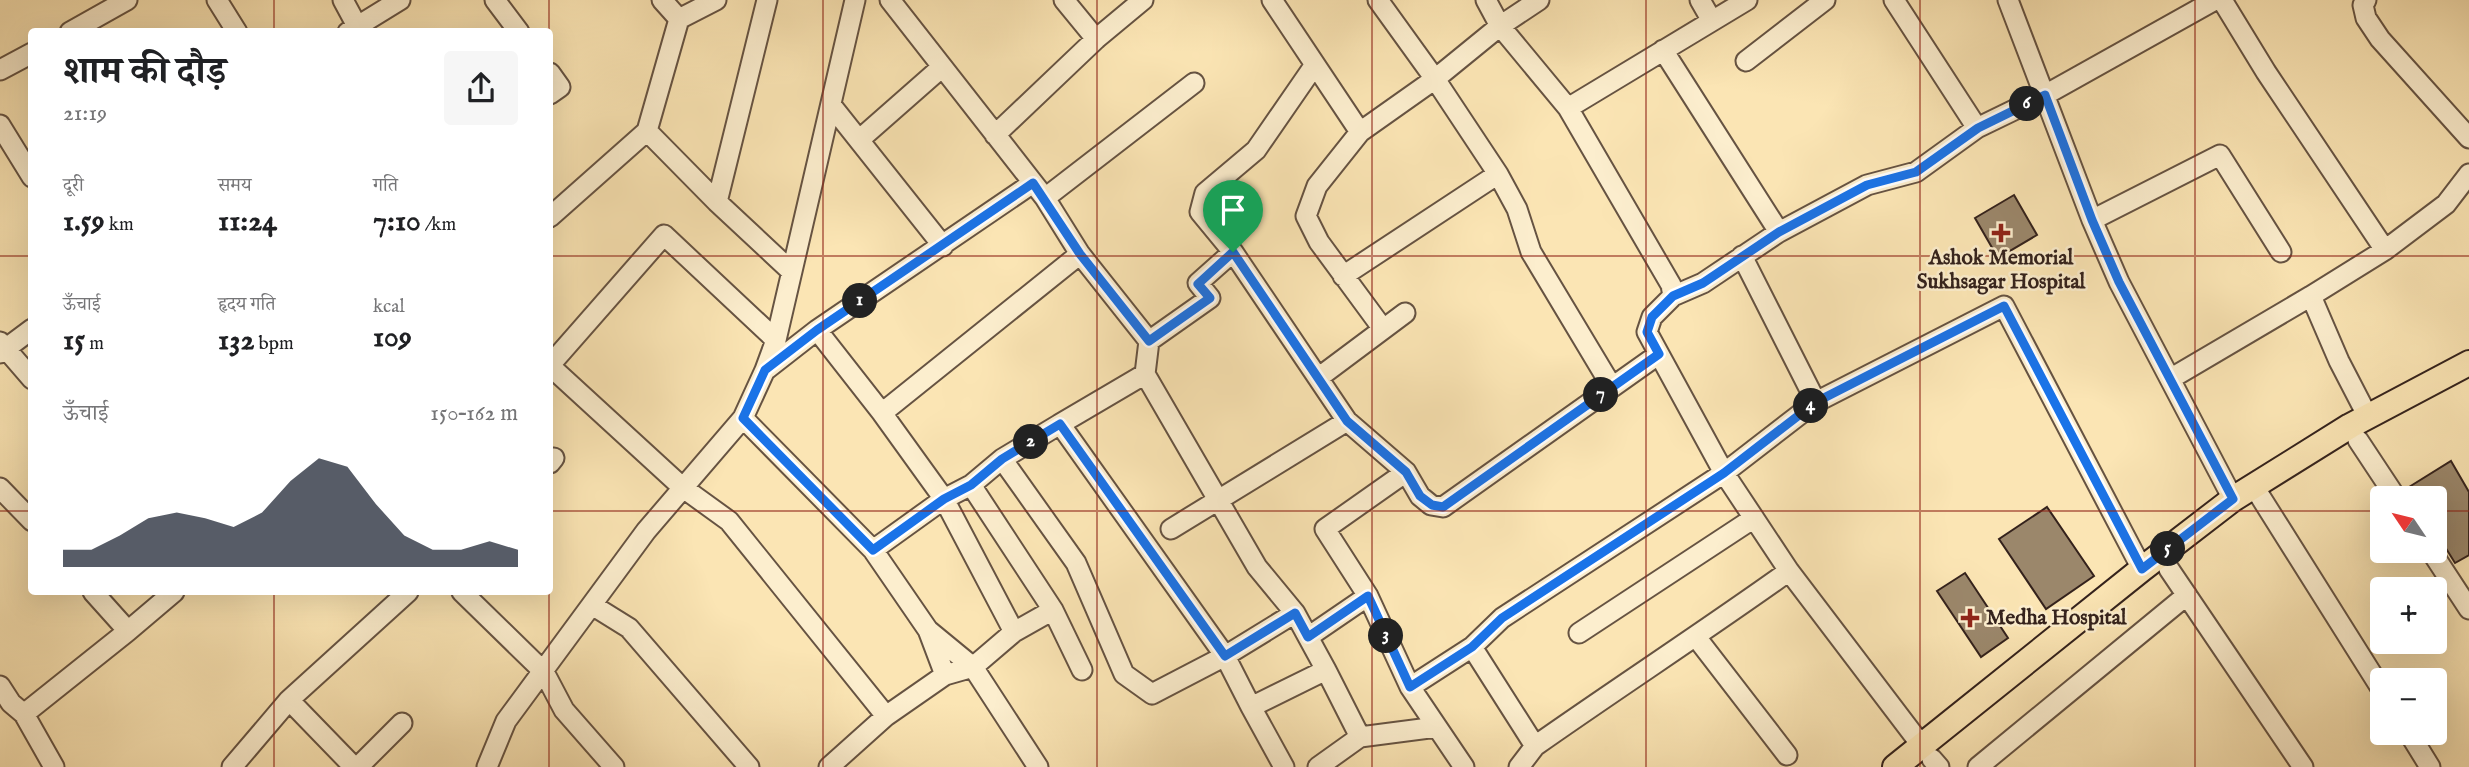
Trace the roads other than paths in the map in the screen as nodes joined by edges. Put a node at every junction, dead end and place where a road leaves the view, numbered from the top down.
1 (127, 0) edge
2 (217, 0) edge
3 (343, 0) edge
4 (400, 0) edge
5 (495, 0) edge
6 (662, 0) edge
7 (716, 0) edge
8 (767, 0) edge
9 (855, 0) edge
10 (890, 0) edge
11 (1064, 0) edge
12 (1143, 0) edge
13 (1272, 0) edge
14 (1378, 0) edge
15 (1486, 0) edge
16 (1539, 0) edge
17 (1700, 0) edge
18 (1747, 0) edge
19 (1825, 0) edge
20 (1894, 0) edge
21 (2008, 0) edge
22 (2215, 0) edge
23 (2222, 0) edge
24 (2366, 0) edge
25 (679, 19) junction
26 (1712, 21) junction
27 (365, 26) edge
28 (1500, 26) junction
29 (77, 28) edge
30 (234, 28) edge
31 (516, 28) edge
32 (1096, 39) junction
33 (1663, 51) junction
34 (28, 55) edge
35 (1746, 61) dead end
36 (1314, 66) junction
37 (942, 67) junction
38 (0, 70) edge
39 (553, 77) edge
40 (1436, 79) junction
41 (1194, 83) dead end
42 (553, 92) edge
43 (2045, 95) junction
44 (831, 105) junction
45 (1568, 108) junction
46 (0, 125) edge
47 (1978, 128) junction
48 (647, 131) junction
49 (1360, 132) junction
50 (995, 135) junction
51 (2469, 138) edge
52 (859, 140) junction
53 (28, 170) edge
54 (2469, 173) edge
55 (1498, 174) junction
56 (1039, 191) junction
57 (717, 202) junction
58 (553, 214) edge
59 (2092, 220) junction
60 (1779, 232) junction
61 (943, 246) junction
62 (2385, 250) junction
63 (1233, 252) junction
64 (2281, 252) dead end
65 (1080, 254) junction
66 (1742, 256) junction
67 (791, 271) junction
68 (1343, 276) junction
69 (1673, 296) junction
70 (2311, 296) junction
71 (1405, 313) dead end
72 (817, 330) junction
73 (1383, 330) junction
74 (28, 332) edge
75 (776, 340) junction
76 (1149, 341) junction
77 (2, 348) edge
78 (1659, 354) junction
79 (553, 362) edge
80 (553, 368) edge
81 (2468, 369) edge
82 (765, 370) junction
83 (1145, 374) junction
84 (28, 375) edge
85 (1318, 378) junction
86 (2170, 379) junction
87 (1612, 387) junction
88 (1816, 402) junction
89 (882, 413) junction
90 (2368, 417) junction
91 (743, 418) junction
92 (1347, 421) junction
93 (1060, 424) junction
94 (2358, 440) junction
95 (1002, 459) junction
96 (1406, 472) junction
97 (1724, 473) junction
98 (971, 485) junction
99 (2388, 486) edge
100 (682, 487) junction
101 (0, 488) edge
102 (2258, 492) junction
103 (944, 499) junction
104 (2233, 499) junction
105 (1219, 501) junction
106 (28, 517) edge
107 (1754, 518) junction
108 (1171, 529) dead end
109 (873, 550) junction
110 (2440, 564) edge
111 (2142, 569) junction
112 (2169, 569) junction
113 (1788, 571) junction
114 (96, 595) edge
115 (170, 595) edge
116 (405, 595) edge
117 (465, 595) edge
118 (2187, 595) junction
119 (1368, 596) junction
120 (592, 605) junction
121 (2469, 609) edge
122 (1054, 611) junction
123 (1295, 613) junction
124 (928, 629) junction
125 (128, 631) junction
126 (1014, 632) junction
127 (1579, 633) dead end
128 (1308, 637) junction
129 (1696, 637) junction
130 (1472, 647) junction
131 (1225, 656) junction
132 (973, 667) junction
133 (1082, 670) dead end
134 (1326, 670) junction
135 (2370, 671) edge
136 (544, 672) junction
137 (945, 675) junction
138 (0, 686) edge
139 (1410, 687) junction
140 (289, 700) junction
141 (1251, 706) junction
142 (12, 709) edge
143 (886, 716) junction
144 (402, 723) dead end
145 (1437, 727) junction
146 (1360, 737) junction
147 (2416, 745) edge
148 (1535, 746) junction
149 (1787, 755) dead end
150 (1929, 760) edge
151 (54, 767) edge
152 (232, 767) edge
153 (356, 767) edge
154 (487, 767) edge
155 (614, 767) edge
156 (749, 767) edge
157 (830, 767) edge
158 (1038, 767) edge
159 (1284, 767) edge
160 (1318, 767) edge
161 (1464, 767) edge
162 (1520, 767) edge
163 (1895, 767) edge
164 (1978, 767) edge
165 (2303, 767) edge
166 (2430, 767) edge

1 - 29 street
2 - 30 street
3 - 27 street
4 - 27 street
5 - 31 street
6 - 25 street
7 - 25 street
8 - 57 street
9 - 44 street
10 - 37 street
11 - 32 street
12 - 32 street
13 - 36 street
14 - 40 street
15 - 28 street
16 - 28 street
17 - 26 street
18 - 26 street
19 - 35 street
20 - 47 street
21 - 43 street
22 - 43 street
23 - 62 street
24 - 51 street
25 - 48 street
26 - 33 street
28 - 40 street
28 - 45 street
32 - 50 street
33 - 45 street
33 - 60 street
34 - 38 street
36 - 49 street
36 - 63 street
37 - 50 street
37 - 52 street
39 - 42 street
40 - 49 street
40 - 55 street
41 - 56 street
43 - 47 street
43 - 59 street
44 - 52 street
44 - 67 street
45 - 69 street
46 - 53 street
47 - 60 street
48 - 57 street
48 - 58 street
49 - 68 street
50 - 56 street
52 - 61 street
54 - 62 street
55 - 68 street
55 - 87 street
56 - 61 street
56 - 65 street
57 - 67 street
59 - 64 street
59 - 86 street
60 - 66 street
61 - 72 street
62 - 70 street
63 - 76 street
63 - 85 street
65 - 76 street
65 - 89 street
66 - 69 street
66 - 88 street
67 - 75 street
68 - 73 street
69 - 78 street
70 - 86 street
70 - 90 street
71 - 73 street
72 - 82 street
72 - 89 street
73 - 85 street
74 - 77 street
75 - 79 street
75 - 82 street
76 - 83 street
77 - 84 street
78 - 87 street
78 - 97 street
80 - 100 street
81 - 90 main road
81 - 94 main road
82 - 91 street
83 - 93 street
83 - 105 street
85 - 92 street
86 - 104 street
87 - 96 street
88 - 97 street
88 - 111 street
89 - 103 street
90 - 102 main road
91 - 100 street
91 - 109 street
92 - 96 street
92 - 105 street
93 - 95 street
93 - 131 street
94 - 99 street
94 - 102 main road
95 - 98 street
95 - 131 street
96 - 119 street
97 - 107 street
97 - 130 street
98 - 103 street
98 - 122 street
100 - 120 street
100 - 143 street
101 - 106 street
102 - 104 main road
102 - 112 main road
102 - 135 street
103 - 109 street
103 - 126 street
104 - 111 main road
105 - 108 street
105 - 123 street
107 - 113 street
107 - 127 street
109 - 124 street
110 - 121 street
111 - 150 main road
112 - 118 street
112 - 150 main road
113 - 129 street
113 - 150 street
114 - 125 street
115 - 125 street
116 - 140 street
117 - 136 street
118 - 164 street
118 - 165 street
119 - 128 street
119 - 139 street
120 - 136 street
120 - 156 street
122 - 126 street
122 - 133 street
123 - 128 street
123 - 131 street
124 - 132 street
124 - 137 street
125 - 142 street
126 - 132 street
128 - 134 street
129 - 148 street
129 - 149 street
130 - 139 street
130 - 148 street
131 - 141 street
132 - 137 street
132 - 158 street
134 - 141 street
134 - 146 street
136 - 154 street
136 - 155 street
137 - 143 street
138 - 142 street
139 - 145 street
140 - 152 street
140 - 153 street
141 - 159 street
142 - 151 street
143 - 157 street
144 - 153 street
145 - 146 street
145 - 161 street
146 - 160 street
147 - 166 street
148 - 162 street
150 - 163 main road

